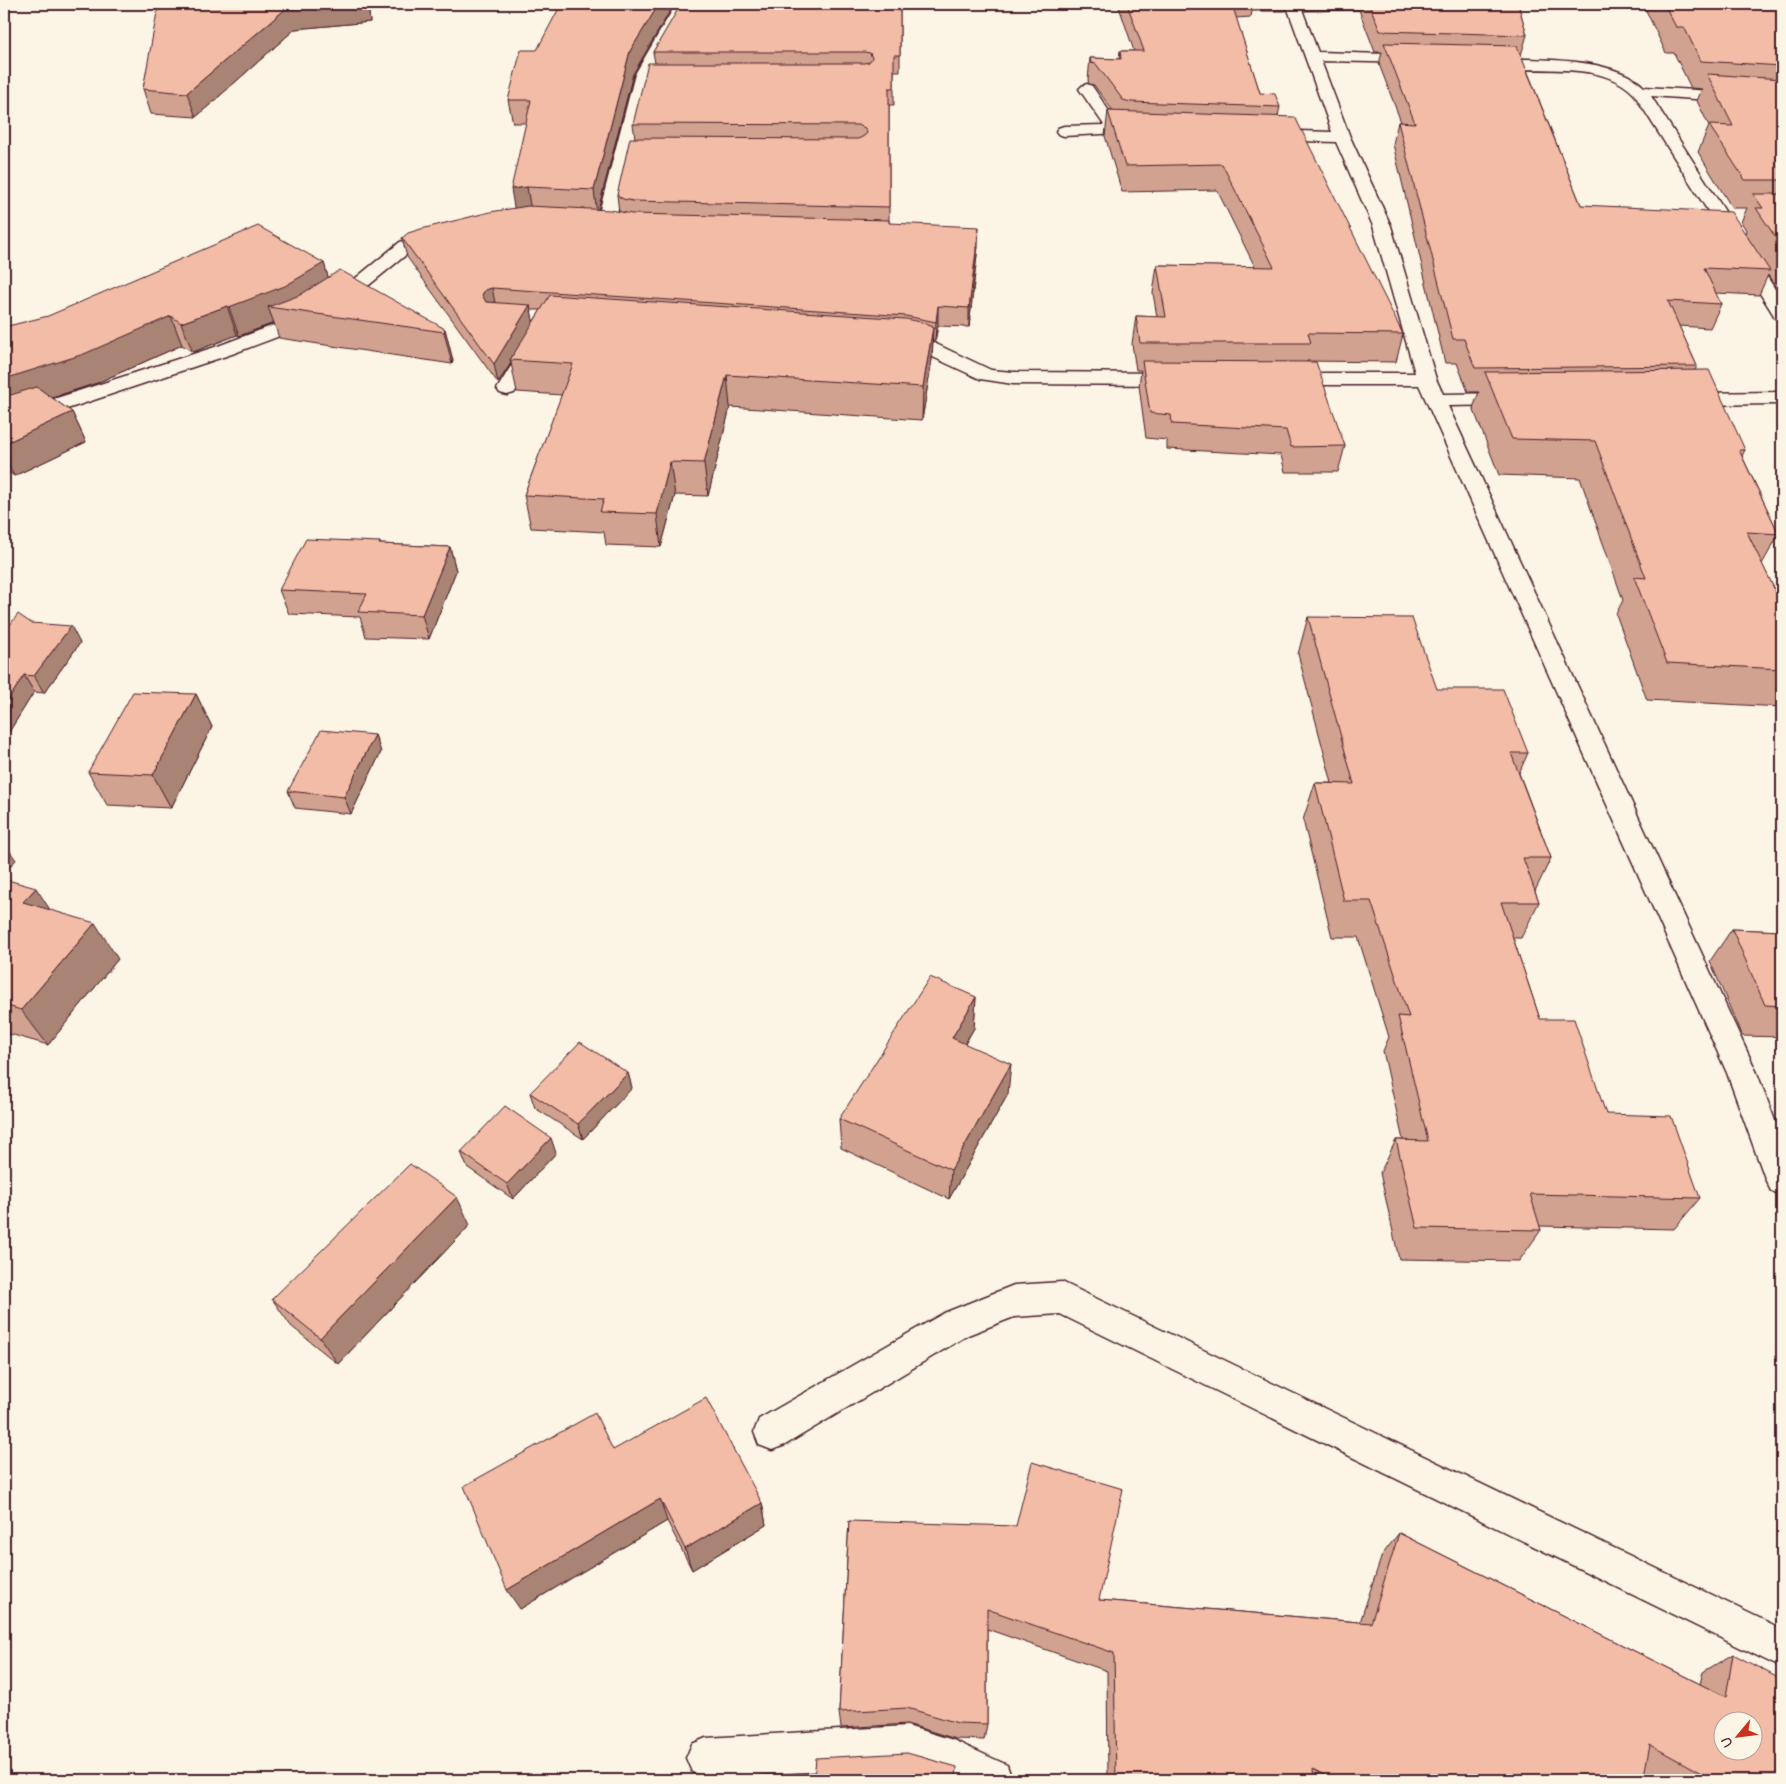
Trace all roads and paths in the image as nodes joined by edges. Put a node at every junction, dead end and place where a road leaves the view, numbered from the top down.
1 (1293, 4) edge
2 (682, 6) edge
3 (700, 8) edge
4 (1312, 56) junction
5 (1431, 60) edge
6 (1471, 61) edge
7 (642, 74) junction
8 (661, 74) edge
9 (1087, 89) dead end
10 (1640, 91) junction
11 (1782, 100) edge
12 (1118, 129) junction
13 (1064, 131) dead end
14 (1159, 132) edge
15 (1246, 134) edge
16 (1342, 137) junction
17 (624, 148) junction
18 (644, 148) edge
19 (1719, 215) junction
20 (1737, 215) dead end
21 (596, 221) edge
22 (615, 222) junction
23 (655, 226) edge
24 (452, 229) edge
25 (1782, 314) edge
26 (544, 327) edge
27 (876, 341) edge
28 (1190, 379) edge
29 (1269, 379) edge
30 (1426, 379) junction
31 (507, 389) dead end
32 (1782, 398) edge
33 (1535, 399) edge
34 (1664, 399) edge
35 (1436, 400) junction
36 (4, 424) edge
37 (1782, 1181) edge
38 (772, 1432) dead end
39 (1782, 1649) edge
40 (706, 1758) dead end
41 (992, 1780) edge

1 - 4 street
2 - 3 street
2 - 7 street
4 - 5 street
4 - 16 street
6 - 10 street
7 - 8 street
7 - 17 street
9 - 12 street
10 - 11 street
10 - 19 street
12 - 13 street
12 - 14 street
15 - 16 street
16 - 30 street
17 - 18 street
17 - 22 street
19 - 20 street
19 - 25 street
21 - 22 street
22 - 23 street
24 - 36 street
26 - 31 street
27 - 28 street
29 - 30 street
30 - 35 street
32 - 34 street
33 - 35 street
35 - 37 street
38 - 39 street
40 - 41 street

